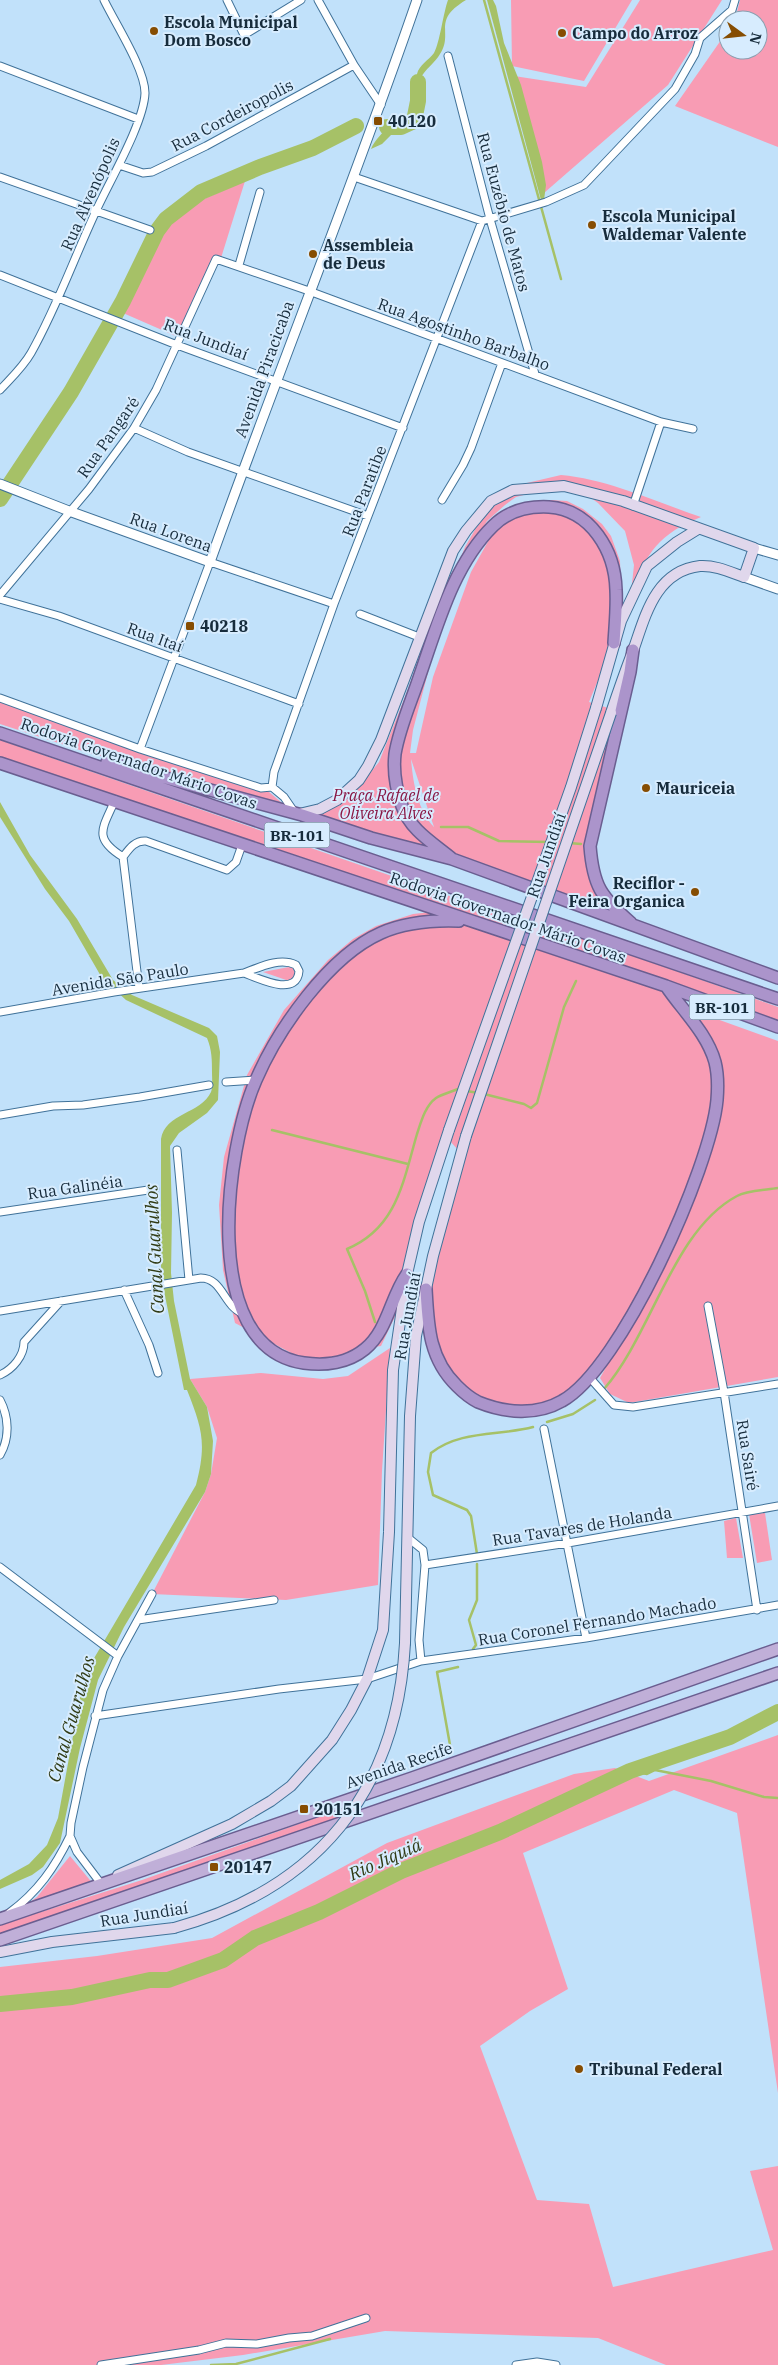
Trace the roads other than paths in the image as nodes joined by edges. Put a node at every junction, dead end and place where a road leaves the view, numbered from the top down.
1 (104, 0) edge
2 (227, 0) edge
3 (301, 0) edge
4 (318, 0) edge
5 (417, 0) edge
6 (735, 0) edge
7 (448, 56) dead end
8 (354, 65) junction
9 (0, 66) edge
10 (381, 105) junction
11 (138, 119) junction
12 (119, 165) junction
13 (0, 177) edge
14 (354, 177) junction
15 (260, 192) dead end
16 (96, 211) junction
17 (490, 219) junction
18 (482, 221) junction
19 (150, 230) dead end
20 (227, 261) joint
21 (239, 265) junction
22 (0, 275) edge
23 (309, 291) junction
24 (59, 298) junction
25 (438, 339) junction
26 (177, 344) junction
27 (502, 363) junction
28 (535, 374) junction
29 (276, 382) junction
30 (3, 383) edge
31 (0, 390) edge
32 (661, 422) junction
33 (134, 428) junction
34 (403, 428) junction
35 (693, 429) dead end
36 (243, 470) junction
37 (2, 484) edge
38 (442, 500) dead end
39 (632, 506) junction
40 (68, 511) junction
41 (368, 516) junction
42 (698, 529) junction
43 (754, 548) junction
44 (778, 556) edge
45 (210, 562) junction
46 (744, 577) junction
47 (778, 589) edge
48 (0, 597) edge
49 (334, 604) junction
50 (360, 614) dead end
51 (419, 637) junction
52 (614, 643) junction
53 (634, 650) junction
54 (174, 659) junction
55 (0, 698) edge
56 (299, 704) junction
57 (0, 732) edge
58 (140, 749) junction
59 (50, 750) junction
60 (0, 762) edge
61 (272, 787) junction
62 (115, 800) junction
63 (297, 814) junction
64 (242, 844) junction
65 (123, 858) junction
66 (452, 860) junction
67 (475, 922) junction
68 (636, 928) junction
69 (244, 973) junction
70 (778, 978) edge
71 (666, 986) junction
72 (138, 988) junction
73 (778, 999) edge
74 (0, 1012) edge
75 (778, 1027) edge
76 (256, 1080) junction
77 (226, 1082) dead end
78 (209, 1085) dead end
79 (0, 1115) edge
80 (176, 1150) dead end
81 (155, 1189) dead end
82 (0, 1212) edge
83 (407, 1274) junction
84 (189, 1280) junction
85 (426, 1288) junction
86 (124, 1290) junction
87 (61, 1301) junction
88 (708, 1306) dead end
89 (0, 1311) edge
90 (242, 1313) junction
91 (158, 1373) dead end
92 (0, 1375) edge
93 (590, 1378) junction
94 (778, 1384) edge
95 (724, 1392) junction
96 (0, 1400) edge
97 (544, 1429) dead end
98 (0, 1455) edge
99 (778, 1506) edge
100 (743, 1514) junction
101 (407, 1537) junction
102 (568, 1543) junction
103 (425, 1565) junction
104 (0, 1568) edge
105 (152, 1594) dead end
106 (274, 1600) dead end
107 (778, 1605) edge
108 (757, 1610) junction
109 (138, 1620) junction
110 (586, 1638) junction
111 (778, 1649) edge
112 (116, 1654) junction
113 (421, 1661) junction
114 (778, 1672) edge
115 (367, 1679) junction
116 (95, 1716) junction
117 (70, 1836) junction
118 (105, 1884) junction
119 (0, 1919) edge
120 (0, 1940) edge
121 (0, 1952) edge
122 (366, 2318) dead end
123 (554, 2364) edge
124 (101, 2365) edge
125 (516, 2365) edge

1 - 11 street, Rua Alvenópolis
2 - 3 street
4 - 8 street
5 - 10 street, Avenida Piracicaba
6 - 17 street
7 - 17 street, Rua Euzébio de Matos
8 - 10 street
8 - 12 street, Rua Cordeiropolis
9 - 11 street
10 - 14 street, Avenida Piracicaba
11 - 12 street, Rua Alvenópolis
12 - 16 street, Rua Alvenópolis
13 - 16 street
14 - 18 street
14 - 23 street, Avenida Piracicaba
15 - 21 street
16 - 19 street
16 - 24 street, Rua Alvenópolis
17 - 18 street
17 - 28 street, Rua Euzébio de Matos
18 - 25 street, Rua Paratibe
20 - 21 street, Rua Agostinho Barbalho
20 - 26 street, Rua Pangaré
21 - 23 street, Rua Agostinho Barbalho
22 - 24 street, Rua Jundiaí
23 - 25 street, Rua Agostinho Barbalho
23 - 29 street, Avenida Piracicaba
24 - 26 street, Rua Jundiaí
24 - 30 street, Rua Alvenópolis
25 - 27 street, Rua Agostinho Barbalho
25 - 34 street, Rua Paratibe
26 - 29 street, Rua Jundiaí
26 - 33 street, Rua Pangaré
27 - 28 street, Rua Agostinho Barbalho
27 - 38 street
28 - 32 street, Rua Agostinho Barbalho
29 - 34 street, Rua Jundiaí
29 - 36 street, Avenida Piracicaba
30 - 31 street, Rua Alvenópolis
32 - 35 street, Rua Agostinho Barbalho
32 - 39 street
33 - 36 street
33 - 40 street, Rua Pangaré
34 - 41 street, Rua Paratibe
36 - 41 street
36 - 45 street, Avenida Piracicaba
37 - 40 street, Rua Lorena
39 - 42 main road
39 - 51 main road
40 - 45 street, Rua Lorena
40 - 48 street, Rua Pangaré
41 - 49 street, Rua Paratibe
42 - 43 main road
42 - 52 main road, Rua Jundiaí
43 - 44 street
43 - 46 main road
45 - 49 street, Rua Lorena
45 - 54 street, Avenida Piracicaba
46 - 47 street, Rua Jundiaí
46 - 53 main road, Rua Jundiaí
48 - 54 street, Rua Itaí
49 - 56 street, Rua Paratibe
50 - 51 street
51 - 63 main road
52 - 66 highway
52 - 83 main road, Rua Jundiaí, bridge
53 - 68 highway
53 - 85 main road, Rua Jundiaí, bridge
54 - 56 street, Rua Itaí
54 - 58 street, Avenida Piracicaba
55 - 58 street
56 - 61 street, Rua Paratibe
57 - 59 highway, Rodovia Governador Mário Covas / BR-101
58 - 61 street
59 - 63 highway
59 - 73 highway, Rodovia Governador Mário Covas / BR-101
60 - 62 highway, Rodovia Governador Mário Covas / BR-101
61 - 63 street
62 - 64 highway, Rodovia Governador Mário Covas / BR-101
62 - 65 street
63 - 66 highway
64 - 65 street
64 - 67 highway, Rodovia Governador Mário Covas / BR-101
65 - 72 street
66 - 68 highway
67 - 71 highway, Rodovia Governador Mário Covas / BR-101
67 - 76 highway
68 - 70 highway
69 - 69 street, Avenida São Paulo
69 - 72 street, Avenida São Paulo
71 - 75 highway, Rodovia Governador Mário Covas / BR-101
71 - 93 highway
72 - 74 street, Avenida São Paulo
76 - 77 street
76 - 90 highway
78 - 79 street
80 - 84 street
81 - 82 street, Rua Galinéia
83 - 90 highway
83 - 115 main road, Rua Jundiaí
84 - 86 street
84 - 90 street
85 - 93 highway
85 - 101 main road, Rua Jundiaí
86 - 87 street
86 - 91 street
87 - 89 street
87 - 92 street
88 - 95 street, Rua Sairé
93 - 95 street
94 - 95 street
95 - 100 street, Rua Sairé
96 - 98 street
97 - 102 street
99 - 100 street, Rua Tavares de Holanda
100 - 102 street, Rua Tavares de Holanda
100 - 108 street, Rua Sairé
101 - 103 street
101 - 121 main road, Rua Jundiaí, bridge
102 - 103 street, Rua Tavares de Holanda
102 - 110 street
103 - 113 street
104 - 112 street
105 - 109 street
106 - 109 street
107 - 108 street, Rua Coronel Fernando Machado
108 - 110 street, Rua Coronel Fernando Machado
109 - 112 street
110 - 113 street, Rua Coronel Fernando Machado
111 - 118 main road, Avenida Recife
112 - 116 street
113 - 115 street, Rua Coronel Fernando Machado
114 - 120 main road
115 - 116 street, Rua Coronel Fernando Machado
115 - 118 main road, Rua Jundiaí
116 - 117 street
117 - 118 street
117 - 119 street
118 - 119 main road, Avenida Recife
122 - 124 street
123 - 125 street

